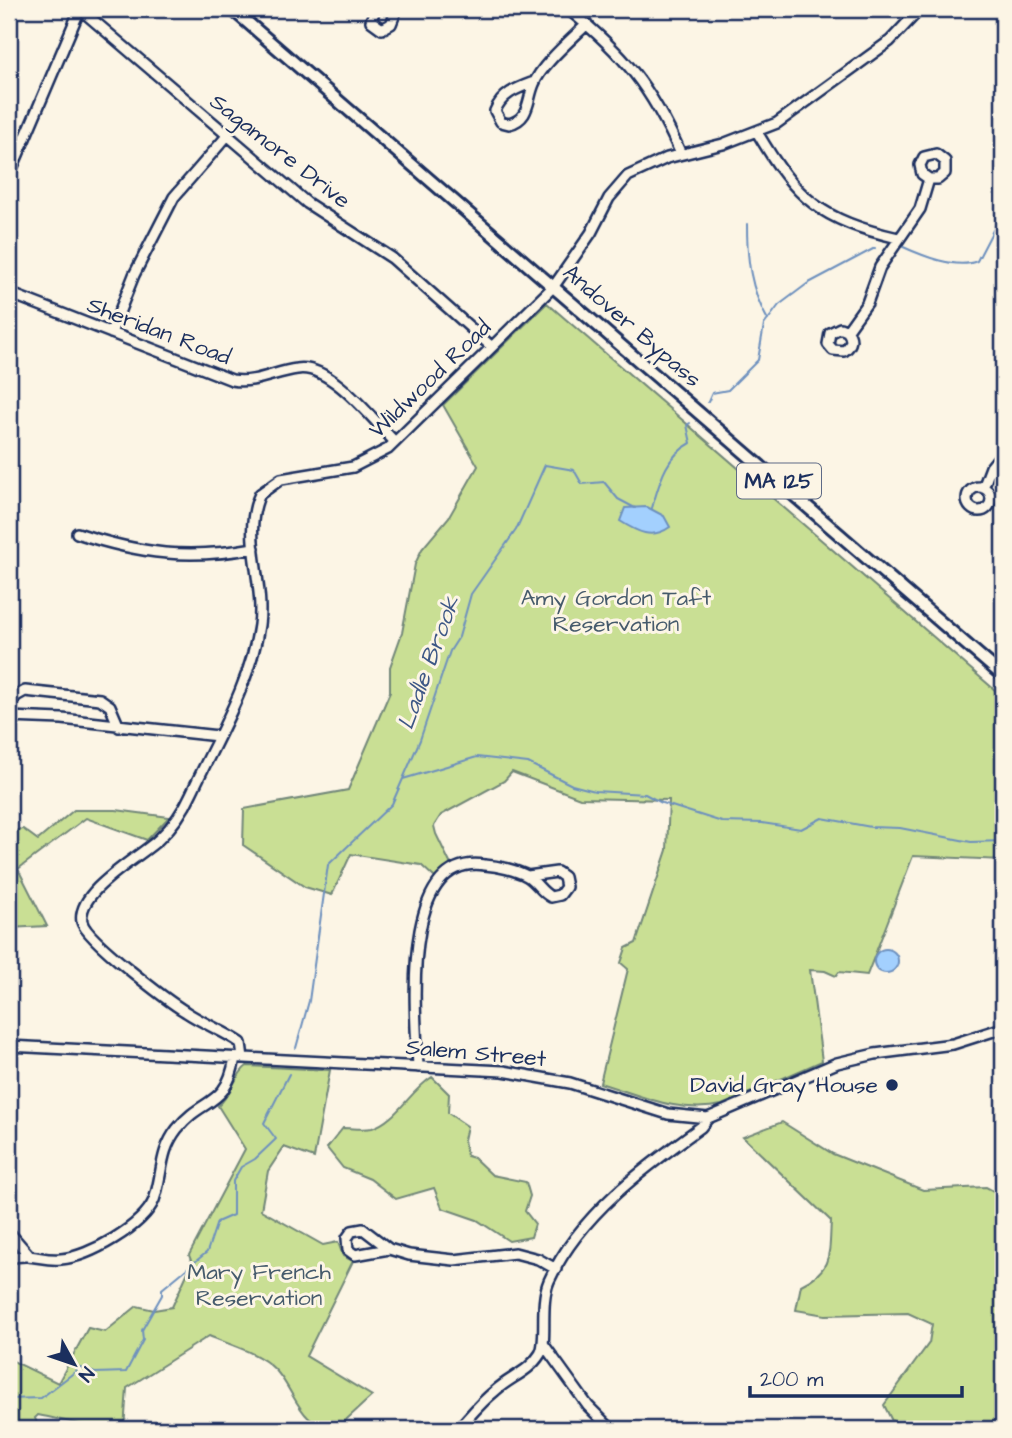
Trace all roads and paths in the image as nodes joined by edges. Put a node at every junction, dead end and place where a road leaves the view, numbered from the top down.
1 (80, 9) edge
2 (232, 9) edge
3 (375, 9) edge
4 (397, 9) edge
5 (568, 9) edge
6 (920, 9) edge
7 (587, 24) junction
8 (534, 82) junction
9 (757, 132) junction
10 (227, 136) junction
11 (681, 154) junction
12 (9, 176) edge
13 (929, 179) dead end
14 (898, 238) junction
15 (554, 286) junction
16 (9, 293) edge
17 (847, 331) dead end
18 (111, 333) junction
19 (492, 347) junction
20 (395, 442) junction
21 (1003, 452) edge
22 (983, 488) dead end
23 (77, 533) dead end
24 (254, 548) junction
25 (1003, 676) edge
26 (9, 707) edge
27 (9, 717) edge
28 (119, 727) junction
29 (218, 736) junction
30 (528, 877) dead end
31 (1003, 1028) edge
32 (9, 1046) edge
33 (239, 1058) junction
34 (418, 1067) junction
35 (708, 1118) junction
36 (9, 1232) edge
37 (389, 1249) dead end
38 (28, 1254) junction
39 (9, 1258) edge
40 (556, 1269) junction
41 (544, 1345) junction
42 (458, 1429) edge
43 (611, 1429) edge

1 - 10 street, Sagamore Drive
1 - 12 street
2 - 15 main road, Andover Bypass / MA 125
3 - 4 street
5 - 7 street
6 - 9 street, Wildwood Road
7 - 8 street
7 - 11 street
8 - 8 street
9 - 11 street, Wildwood Road
9 - 14 street
10 - 18 street
10 - 19 street, Sagamore Drive
11 - 15 street, Wildwood Road
13 - 14 street
14 - 17 street
15 - 19 street, Wildwood Road
15 - 25 main road, Andover Bypass / MA 125
16 - 18 street, Sheridan Road
18 - 20 street, Sheridan Road
19 - 20 street, Wildwood Road
20 - 24 street, Wildwood Road
21 - 22 street
23 - 24 street
24 - 29 street, Wildwood Road
26 - 28 street
27 - 28 street
28 - 29 street
29 - 33 street, Wildwood Road
30 - 34 street
31 - 35 street, Salem Street
32 - 33 street, Salem Street
33 - 34 street, Salem Street
33 - 38 street
34 - 35 street, Salem Street
35 - 40 street
36 - 38 street
37 - 40 street
38 - 39 street
40 - 41 street
41 - 42 street
41 - 43 street

